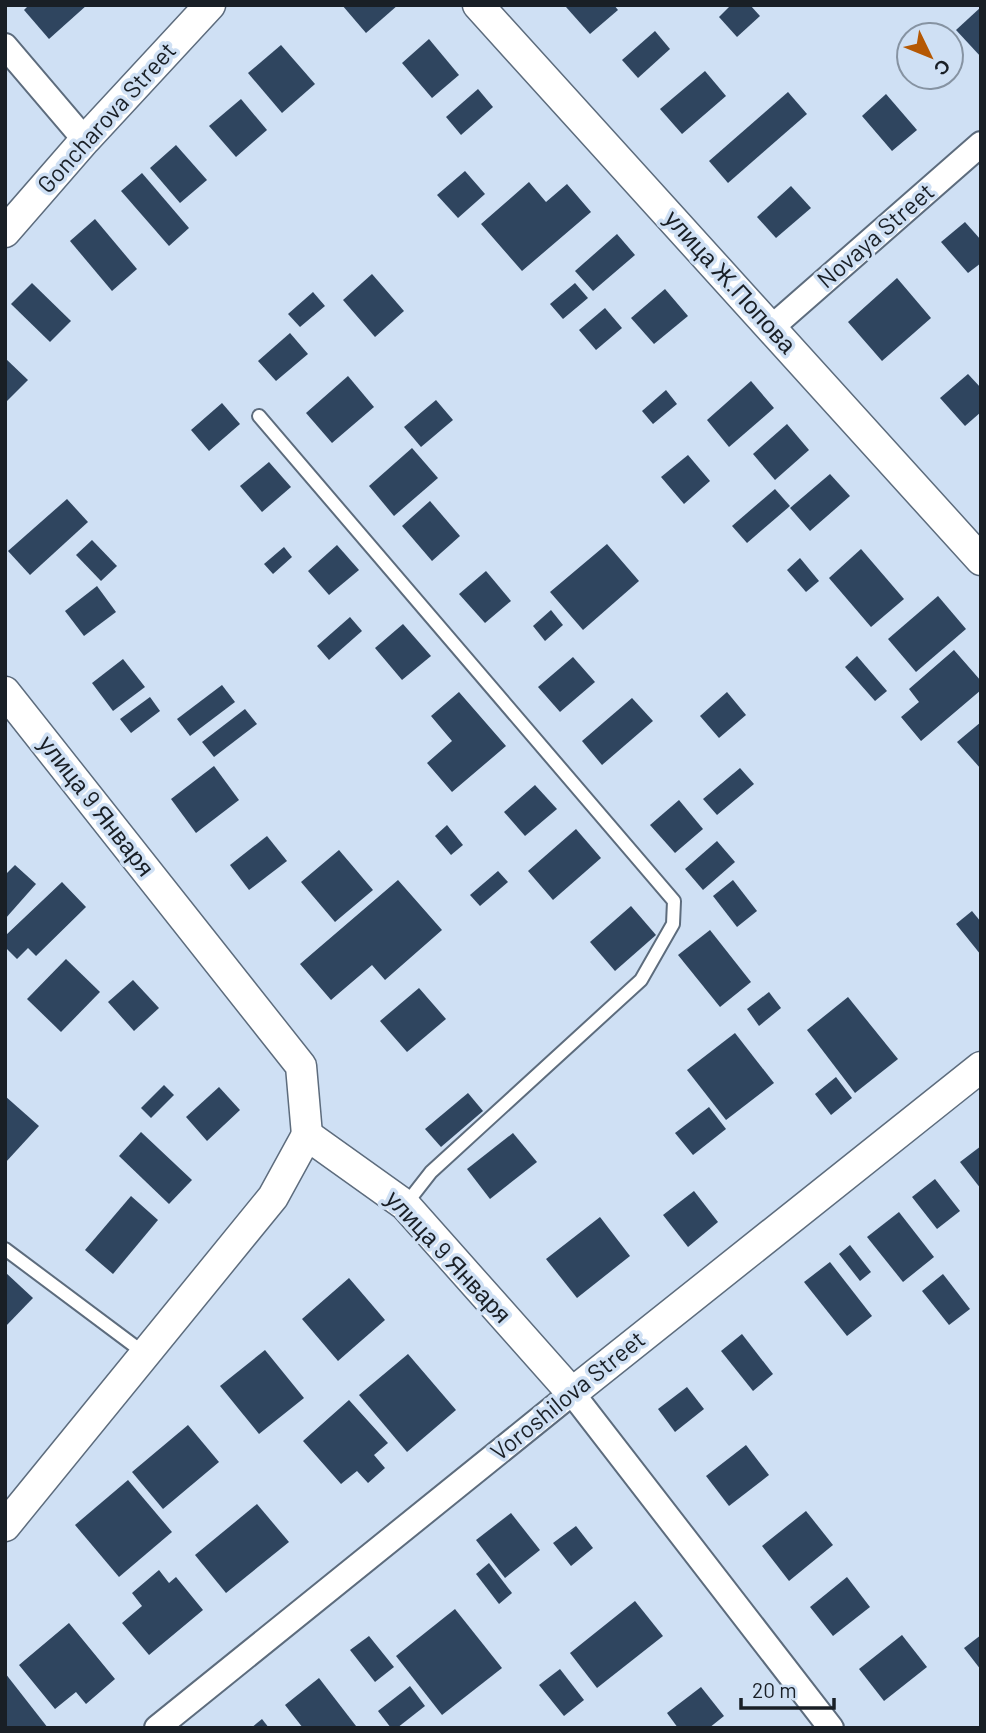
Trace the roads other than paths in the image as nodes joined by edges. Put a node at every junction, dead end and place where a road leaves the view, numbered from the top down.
1 (210, 5) edge
2 (478, 5) edge
3 (5, 46) edge
4 (85, 140) junction
5 (981, 145) edge
6 (5, 232) edge
7 (771, 328) junction
8 (259, 416) dead end
9 (981, 560) edge
10 (5, 692) edge
11 (981, 1067) edge
12 (307, 1135) junction
13 (405, 1205) junction
14 (5, 1249) edge
15 (144, 1353) junction
16 (572, 1393) junction
17 (5, 1526) edge
18 (157, 1728) edge
19 (831, 1728) edge

1 - 4 street, Goncharova Street
2 - 7 street, улица Ж.Попова
3 - 4 street
4 - 6 street, Goncharova Street
5 - 7 street, Novaya Street
7 - 9 street, улица Ж.Попова
8 - 13 lane
10 - 12 street, улица 9 Января
11 - 16 street, Voroshilova Street
12 - 13 street, улица 9 Января
12 - 15 street
13 - 16 street, улица 9 Января
14 - 15 lane
15 - 17 street
16 - 18 street, Voroshilova Street
16 - 19 street, улица 9 Января

